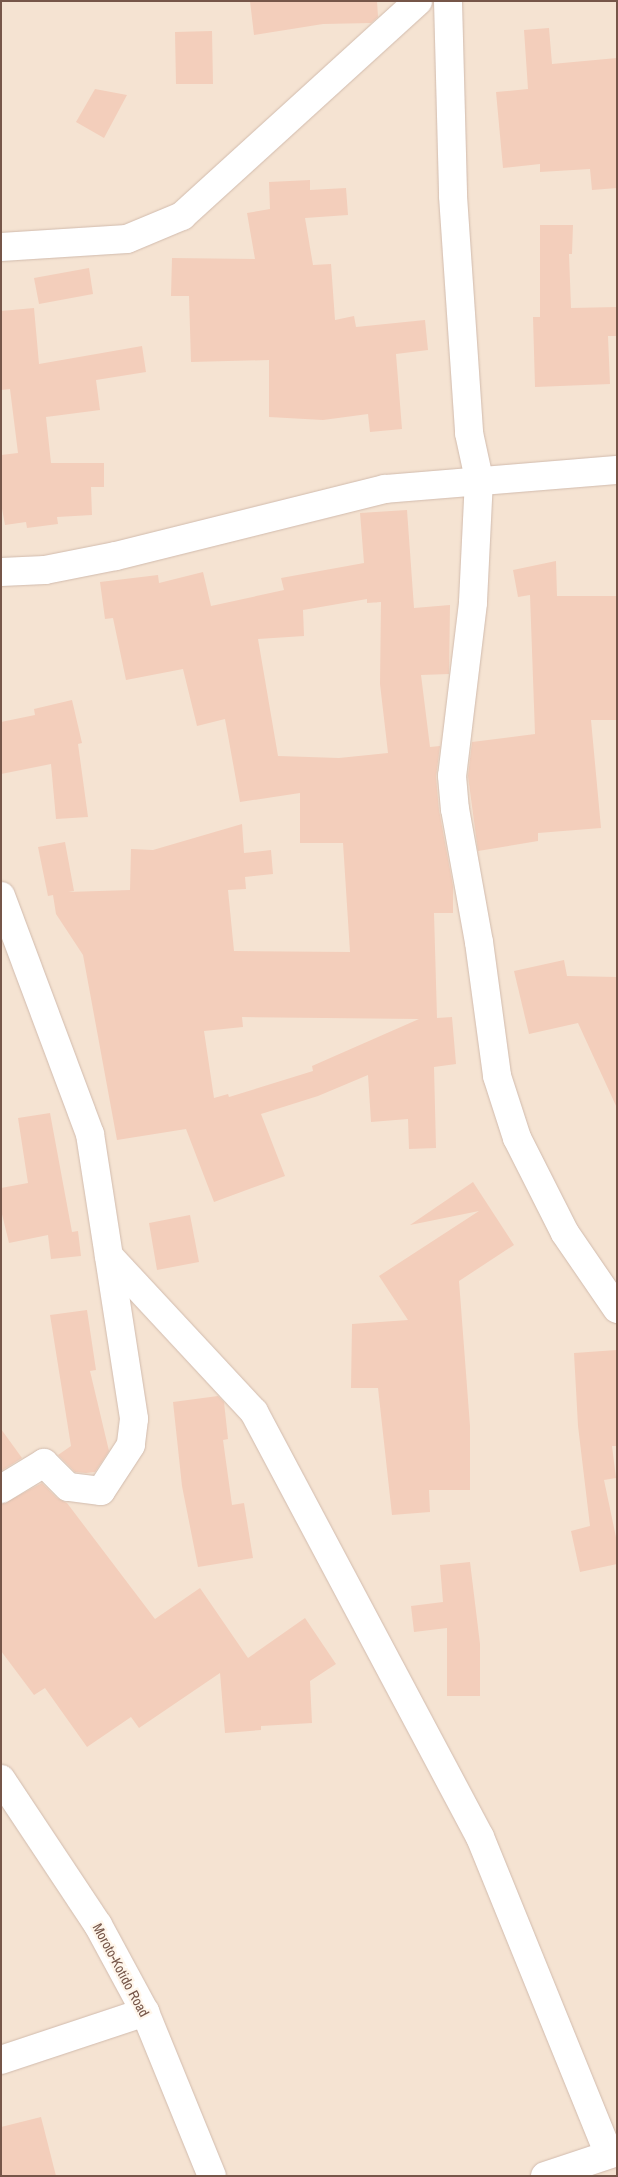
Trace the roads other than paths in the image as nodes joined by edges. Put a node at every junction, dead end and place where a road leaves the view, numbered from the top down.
1 (418, 1) edge
2 (448, 1) edge
3 (1, 247) edge
4 (617, 470) edge
5 (478, 479) junction
6 (1, 572) edge
7 (1, 896) edge
8 (109, 1256) junction
9 (617, 1310) edge
10 (1, 1489) edge
11 (1, 1779) edge
12 (145, 2012) junction
13 (1, 2060) edge
14 (613, 2153) edge
15 (212, 2176) edge
16 (544, 2176) edge

1 - 3 street
2 - 5 street
4 - 5 street
5 - 6 street
5 - 9 street
7 - 8 street
8 - 10 street
8 - 14 street
11 - 12 street, Moroto-Kotido Road
12 - 13 street
12 - 15 street, Moroto-Kotido Road
14 - 16 street

